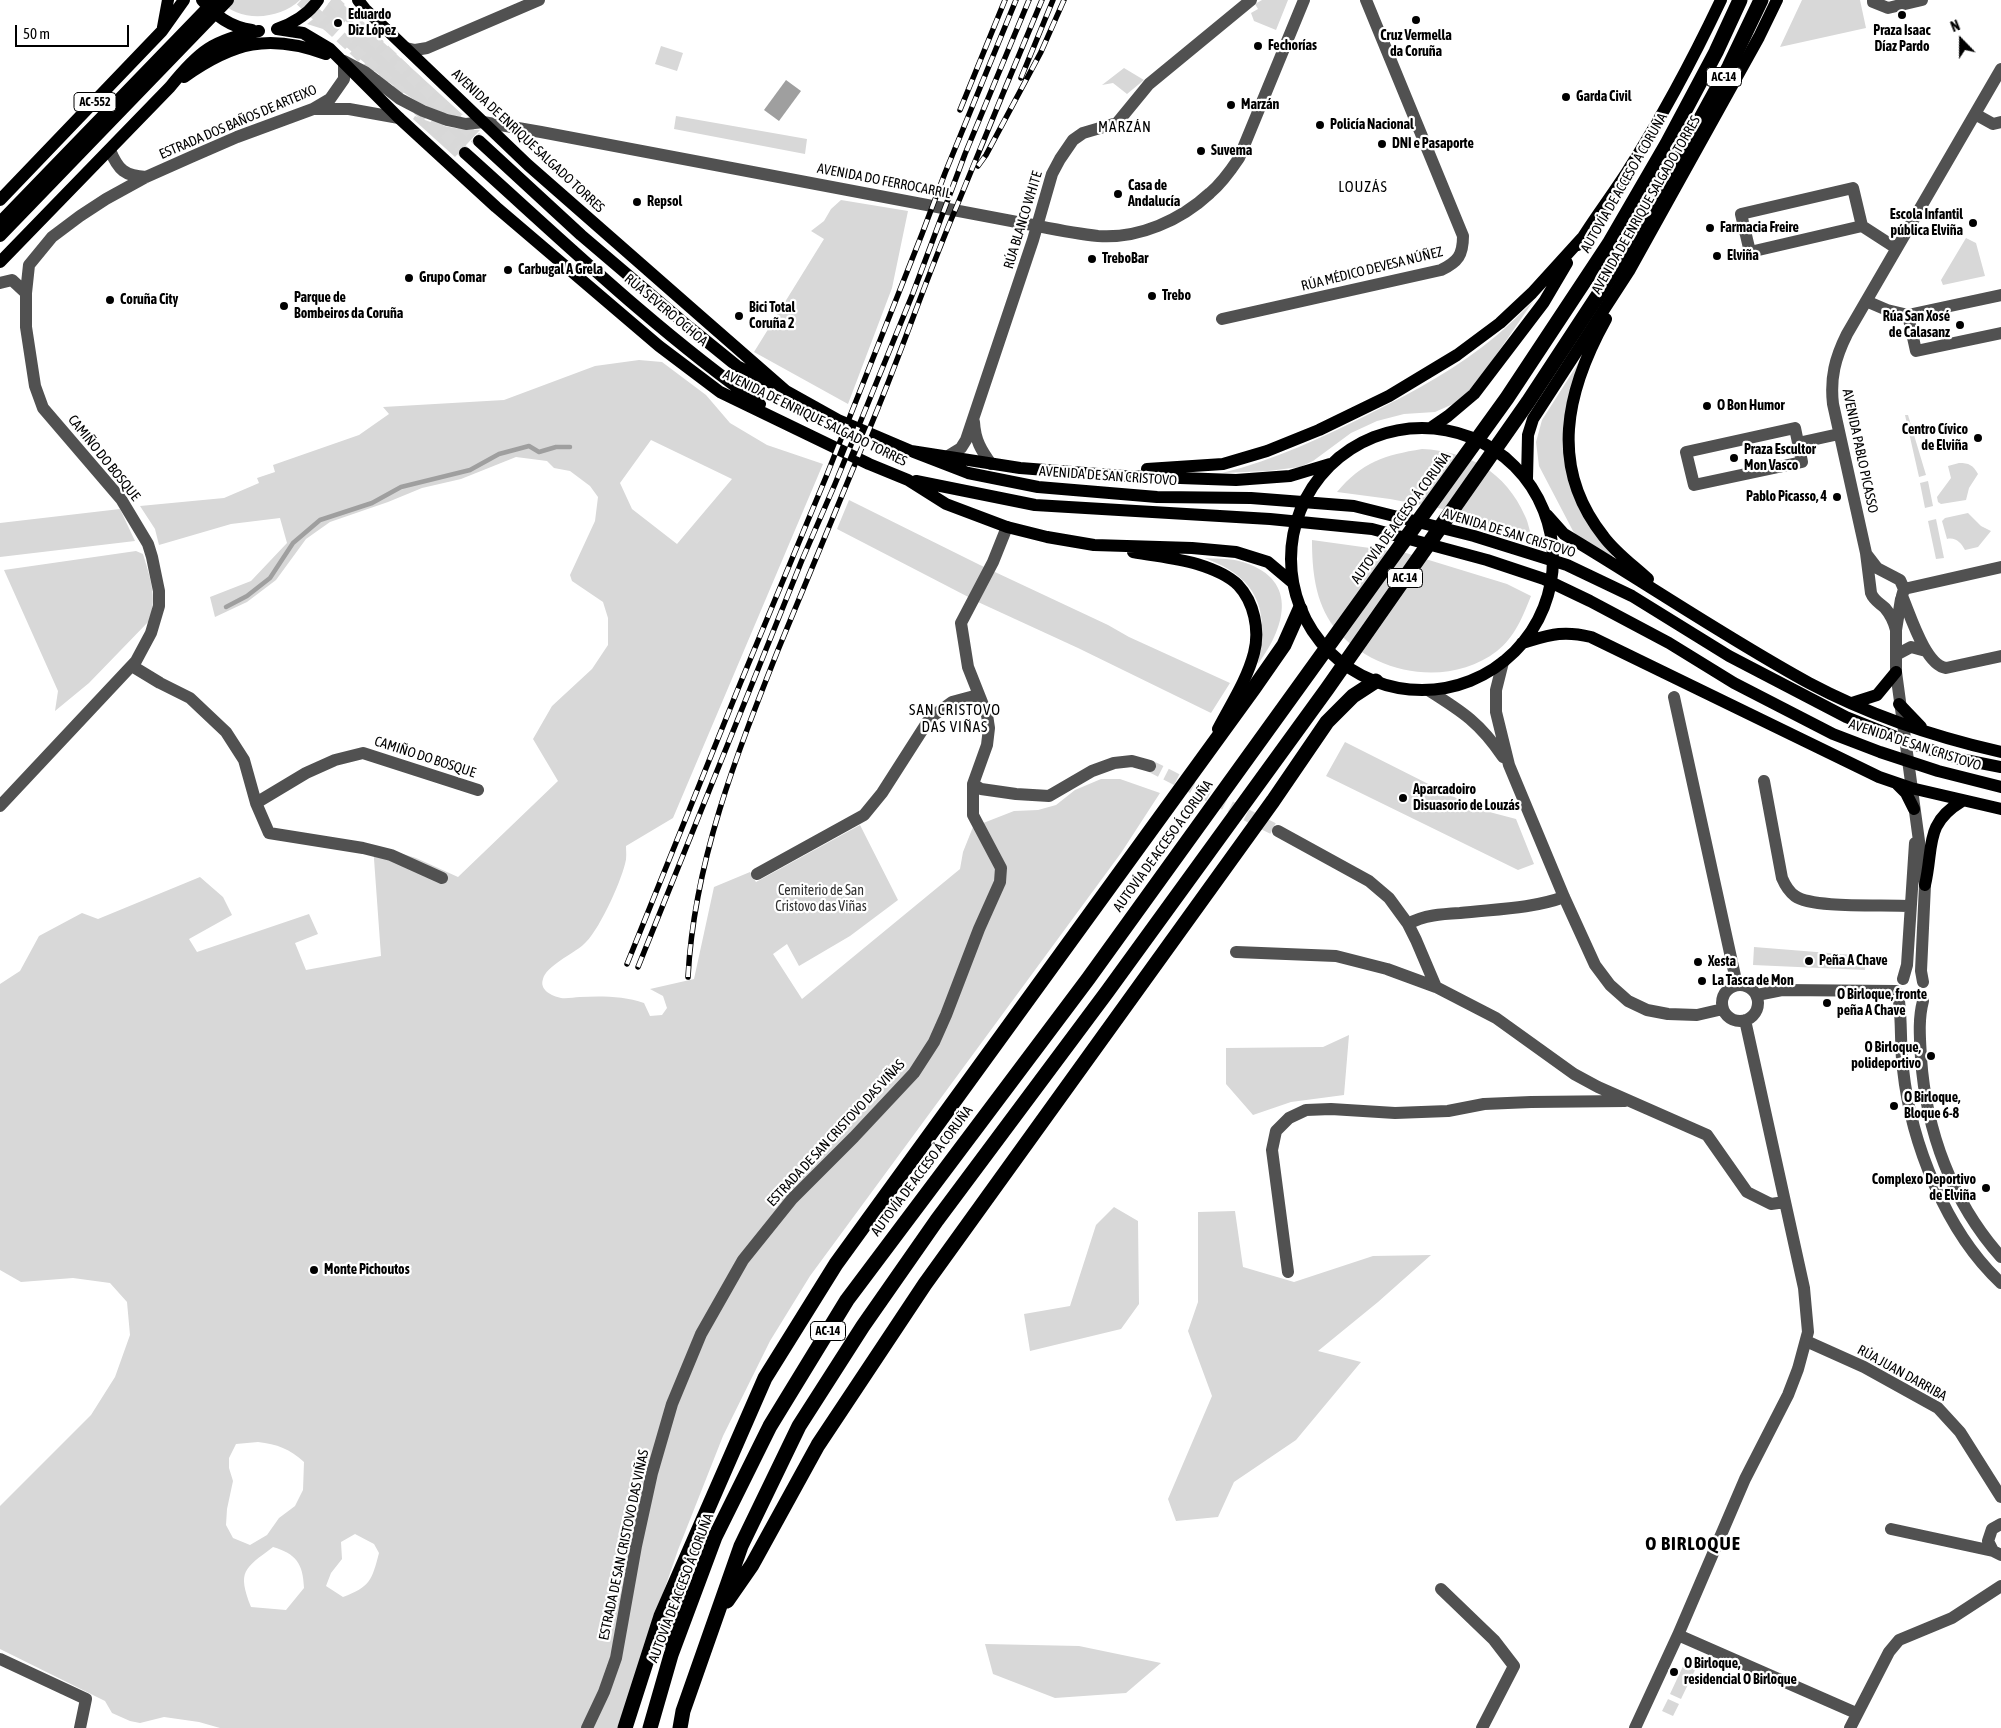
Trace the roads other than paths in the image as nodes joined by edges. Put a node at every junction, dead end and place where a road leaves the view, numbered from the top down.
1 (168, 0) edge
2 (184, 0) edge
3 (202, 0) edge
4 (215, 0) edge
5 (228, 0) edge
6 (318, 0) edge
7 (358, 0) edge
8 (368, 0) edge
9 (539, 0) edge
10 (1251, 0) edge
11 (1304, 0) edge
12 (1366, 0) edge
13 (1721, 0) edge
14 (1740, 0) edge
15 (1761, 0) edge
16 (1777, 0) edge
17 (1872, 0) edge
18 (1922, 0) edge
19 (277, 29) junction
20 (162, 31) junction
21 (259, 31) junction
22 (406, 48) junction
23 (344, 62) junction
24 (2001, 69) edge
25 (170, 87) junction
26 (313, 109) junction
27 (1975, 114) junction
28 (399, 118) junction
29 (483, 122) junction
30 (2001, 122) edge
31 (479, 142) tunnel mouth
32 (465, 154) tunnel mouth
33 (112, 155) junction
34 (62, 166) junction
35 (146, 177) junction
36 (0, 200) edge
37 (106, 200) junction
38 (0, 222) edge
39 (1038, 226) junction
40 (1862, 226) junction
41 (0, 236) edge
42 (1582, 238) junction
43 (1896, 248) junction
44 (0, 262) edge
45 (29, 265) joint
46 (1629, 272) junction
47 (0, 283) edge
48 (26, 293) junction
49 (2001, 295) edge
50 (1866, 301) junction
51 (1908, 315) junction
52 (1222, 319) dead end
53 (2001, 333) edge
54 (786, 391) junction
55 (974, 417) junction
56 (787, 423) junction
57 (1432, 427) junction
58 (1839, 434) junction
59 (1798, 443) junction
60 (912, 451) junction
61 (948, 456) junction
62 (991, 464) junction
63 (1330, 464) junction
64 (1052, 470) junction
65 (1527, 479) junction
66 (908, 480) junction
67 (1546, 513) junction
68 (1007, 528) junction
69 (1094, 545) junction
70 (1866, 553) junction
71 (2001, 567) edge
72 (1888, 574) junction
73 (1292, 584) junction
74 (1871, 588) junction
75 (1902, 595) junction
76 (1670, 600) junction
77 (1882, 605) junction
78 (1300, 609) junction
79 (1896, 630) junction
80 (1522, 643) junction
81 (1926, 651) junction
82 (1896, 655) junction
83 (2001, 656) edge
84 (1503, 662) junction
85 (132, 666) junction
86 (1896, 672) junction
87 (1376, 681) junction
88 (1428, 690) junction
89 (978, 695) junction
90 (1674, 697) dead end
91 (1852, 703) junction
92 (1899, 704) junction
93 (1902, 727) junction
94 (1930, 733) junction
95 (2001, 752) edge
96 (1204, 755) junction
97 (1509, 765) junction
98 (1150, 766) tunnel mouth
99 (2001, 767) edge
100 (1764, 781) dead end
101 (1895, 783) junction
102 (973, 784) junction
103 (1910, 784) junction
104 (2001, 787) edge
105 (478, 790) dead end
106 (1962, 801) junction
107 (256, 803) junction
108 (0, 806) edge
109 (1914, 809) junction
110 (2001, 809) edge
111 (1916, 823) junction
112 (1278, 831) tunnel mouth
113 (757, 874) dead end
114 (442, 878) dead end
115 (1925, 885) junction
116 (1564, 897) junction
117 (1910, 906) junction
118 (1408, 924) junction
119 (1236, 952) dead end
120 (1903, 978) junction
121 (1923, 982) junction
122 (1737, 985) junction
123 (1436, 987) junction
124 (1757, 995) junction
125 (1897, 996) junction
126 (1923, 1001) junction
127 (1723, 1009) junction
128 (1745, 1020) junction
129 (1627, 1101) junction
130 (1785, 1202) junction
131 (2001, 1257) edge
132 (1288, 1272) dead end
133 (2001, 1283) edge
134 (1806, 1341) junction
135 (2001, 1497) edge
136 (710, 1502) junction
137 (2001, 1524) edge
138 (1891, 1529) dead end
139 (1997, 1553) edge
140 (2001, 1586) edge
141 (1441, 1589) dead end
142 (714, 1620) junction
143 (1678, 1635) junction
144 (0, 1659) edge
145 (1856, 1713) junction
146 (80, 1728) edge
147 (587, 1728) edge
148 (625, 1728) edge
149 (644, 1728) edge
150 (650, 1728) edge
151 (680, 1728) edge
152 (1482, 1728) edge
153 (1636, 1728) edge
154 (1850, 1728) edge

1 - 20 main road
2 - 20 main road, AC-552
3 - 21 main road
4 - 34 main road, AC-552
5 - 34 main road, AC-552
6 - 19 main road
7 - 22 main road, AVENIDA DE ENRIQUE SALGADO TORRES
8 - 22 main road
9 - 22 street
10 - 39 street, RÚA BLANCO WHITE
11 - 39 street, AVENIDA DO FERROCARRIL
12 - 52 street, RÚA MÉDICO DEVESA NÚÑEZ
13 - 42 main road, AVENIDA DE ENRIQUE SALGADO TORRES
14 - 150 highway, AUTOVÍA DE ACCESO Á CORUÑA / AC-14
15 - 142 highway, AC-14
16 - 46 main road, AVENIDA DE ENRIQUE SALGADO TORRES
17 - 18 street
19 - 21 main road
19 - 23 main road, AVENIDA DE ENRIQUE SALGADO TORRES
20 - 36 main road, AC-552
21 - 25 main road
22 - 29 main road, AVENIDA DE ENRIQUE SALGADO TORRES
23 - 25 main road, AVENIDA DE ENRIQUE SALGADO TORRES
23 - 26 street, ESTRADA DOS BAÑOS DE ARTEIXO
23 - 28 main road, AVENIDA DE ENRIQUE SALGADO TORRES
23 - 29 street, AVENIDA DO FERROCARRIL
24 - 27 street, AVENIDA PABLO PICASSO
25 - 33 main road
26 - 28 street
26 - 35 street, ESTRADA DOS BAÑOS DE ARTEIXO
27 - 30 street
27 - 43 street, AVENIDA PABLO PICASSO
28 - 56 main road, AVENIDA DE ENRIQUE SALGADO TORRES
29 - 39 street, AVENIDA DO FERROCARRIL
29 - 54 main road, AVENIDA DE ENRIQUE SALGADO TORRES
31 - 54 main road, RÚA SEVERO OCHOA
32 - 56 main road, RÚA SEVERO OCHOA
33 - 35 street
33 - 37 street, ESTRADA DOS BAÑOS DE ARTEIXO
33 - 44 main road
34 - 38 main road, AC-552
34 - 41 main road, AC-552
35 - 37 street, ESTRADA DOS BAÑOS DE ARTEIXO
37 - 45 street, ESTRADA DOS BAÑOS DE ARTEIXO
39 - 55 street, RÚA BLANCO WHITE
40 - 40 street
40 - 43 street
42 - 57 main road, AVENIDA DE ENRIQUE SALGADO TORRES
42 - 64 main road, AVENIDA DE ENRIQUE SALGADO TORRES
43 - 50 street, AVENIDA PABLO PICASSO
45 - 48 street, CAMIÑO DO BOSQUE
46 - 65 main road, AVENIDA DE ENRIQUE SALGADO TORRES
46 - 76 main road
47 - 48 street
48 - 85 street, CAMIÑO DO BOSQUE
49 - 51 street
50 - 51 street
50 - 58 street, AVENIDA PABLO PICASSO
51 - 53 street
54 - 60 main road, AVENIDA DE ENRIQUE SALGADO TORRES
55 - 61 street, RÚA BLANCO WHITE
55 - 62 street, RÚA BLANCO WHITE
56 - 66 main road, AVENIDA DE ENRIQUE SALGADO TORRES
57 - 63 main road
57 - 65 main road
58 - 59 street
58 - 70 street, AVENIDA PABLO PICASSO
59 - 59 street
60 - 61 main road, AVENIDA DE ENRIQUE SALGADO TORRES
60 - 99 main road, AVENIDA DE SAN CRISTOVO
61 - 62 main road, AVENIDA DE ENRIQUE SALGADO TORRES
62 - 64 main road, AVENIDA DE ENRIQUE SALGADO TORRES
63 - 64 main road, AVENIDA DE ENRIQUE SALGADO TORRES
63 - 73 main road
65 - 67 main road
66 - 68 main road, AVENIDA DE ENRIQUE SALGADO TORRES
66 - 104 main road, AVENIDA DE SAN CRISTOVO
67 - 76 main road
67 - 80 main road
68 - 69 main road, AVENIDA DE ENRIQUE SALGADO TORRES
68 - 89 street, ESTRADA DE SAN CRISTOVO DAS VIÑAS
69 - 73 main road, AVENIDA DE ENRIQUE SALGADO TORRES
69 - 96 main road
70 - 72 street
70 - 74 street, AVENIDA PABLO PICASSO
71 - 75 street
72 - 74 street
72 - 75 street
73 - 78 main road
74 - 77 street
75 - 77 street
75 - 79 street
75 - 81 street
76 - 91 main road
77 - 79 street
78 - 87 main road
78 - 96 highway
79 - 82 street
80 - 84 main road
80 - 101 main road
81 - 82 street
81 - 83 street
82 - 86 street
84 - 88 main road
84 - 97 street
85 - 107 street
85 - 108 street, CAMIÑO DO BOSQUE
86 - 91 main road
86 - 92 street
87 - 88 main road
87 - 142 highway
88 - 97 street
89 - 102 street, ESTRADA DE SAN CRISTOVO DAS VIÑAS
89 - 113 street
90 - 122 street
91 - 93 main road
92 - 93 street
92 - 94 main road
93 - 94 main road
93 - 103 street
94 - 95 main road
96 - 136 highway
97 - 116 street
98 - 102 street
100 - 117 street
101 - 103 main road
101 - 109 main road
102 - 147 street, ESTRADA DE SAN CRISTOVO DAS VIÑAS
103 - 106 main road
103 - 109 street
105 - 107 street, CAMIÑO DO BOSQUE
106 - 110 main road
106 - 115 main road
107 - 114 street
109 - 111 street
111 - 115 street
111 - 117 street
112 - 118 street
115 - 121 street
116 - 118 street
116 - 127 street
117 - 120 street
118 - 123 street
119 - 123 street
120 - 121 street
120 - 125 street
121 - 126 street
122 - 124 street
122 - 127 street
123 - 129 street
124 - 125 street
124 - 128 street
125 - 126 street
125 - 133 street
126 - 131 street
127 - 128 street
128 - 130 street
129 - 130 street
129 - 132 street
130 - 134 street
134 - 135 street, RÚA JUAN DARRIBA
134 - 143 street
136 - 148 highway
136 - 149 highway
137 - 139 street
138 - 139 street
140 - 145 street
141 - 152 street
142 - 151 highway, AC-14
143 - 145 street
143 - 153 street
144 - 146 street
145 - 154 street

